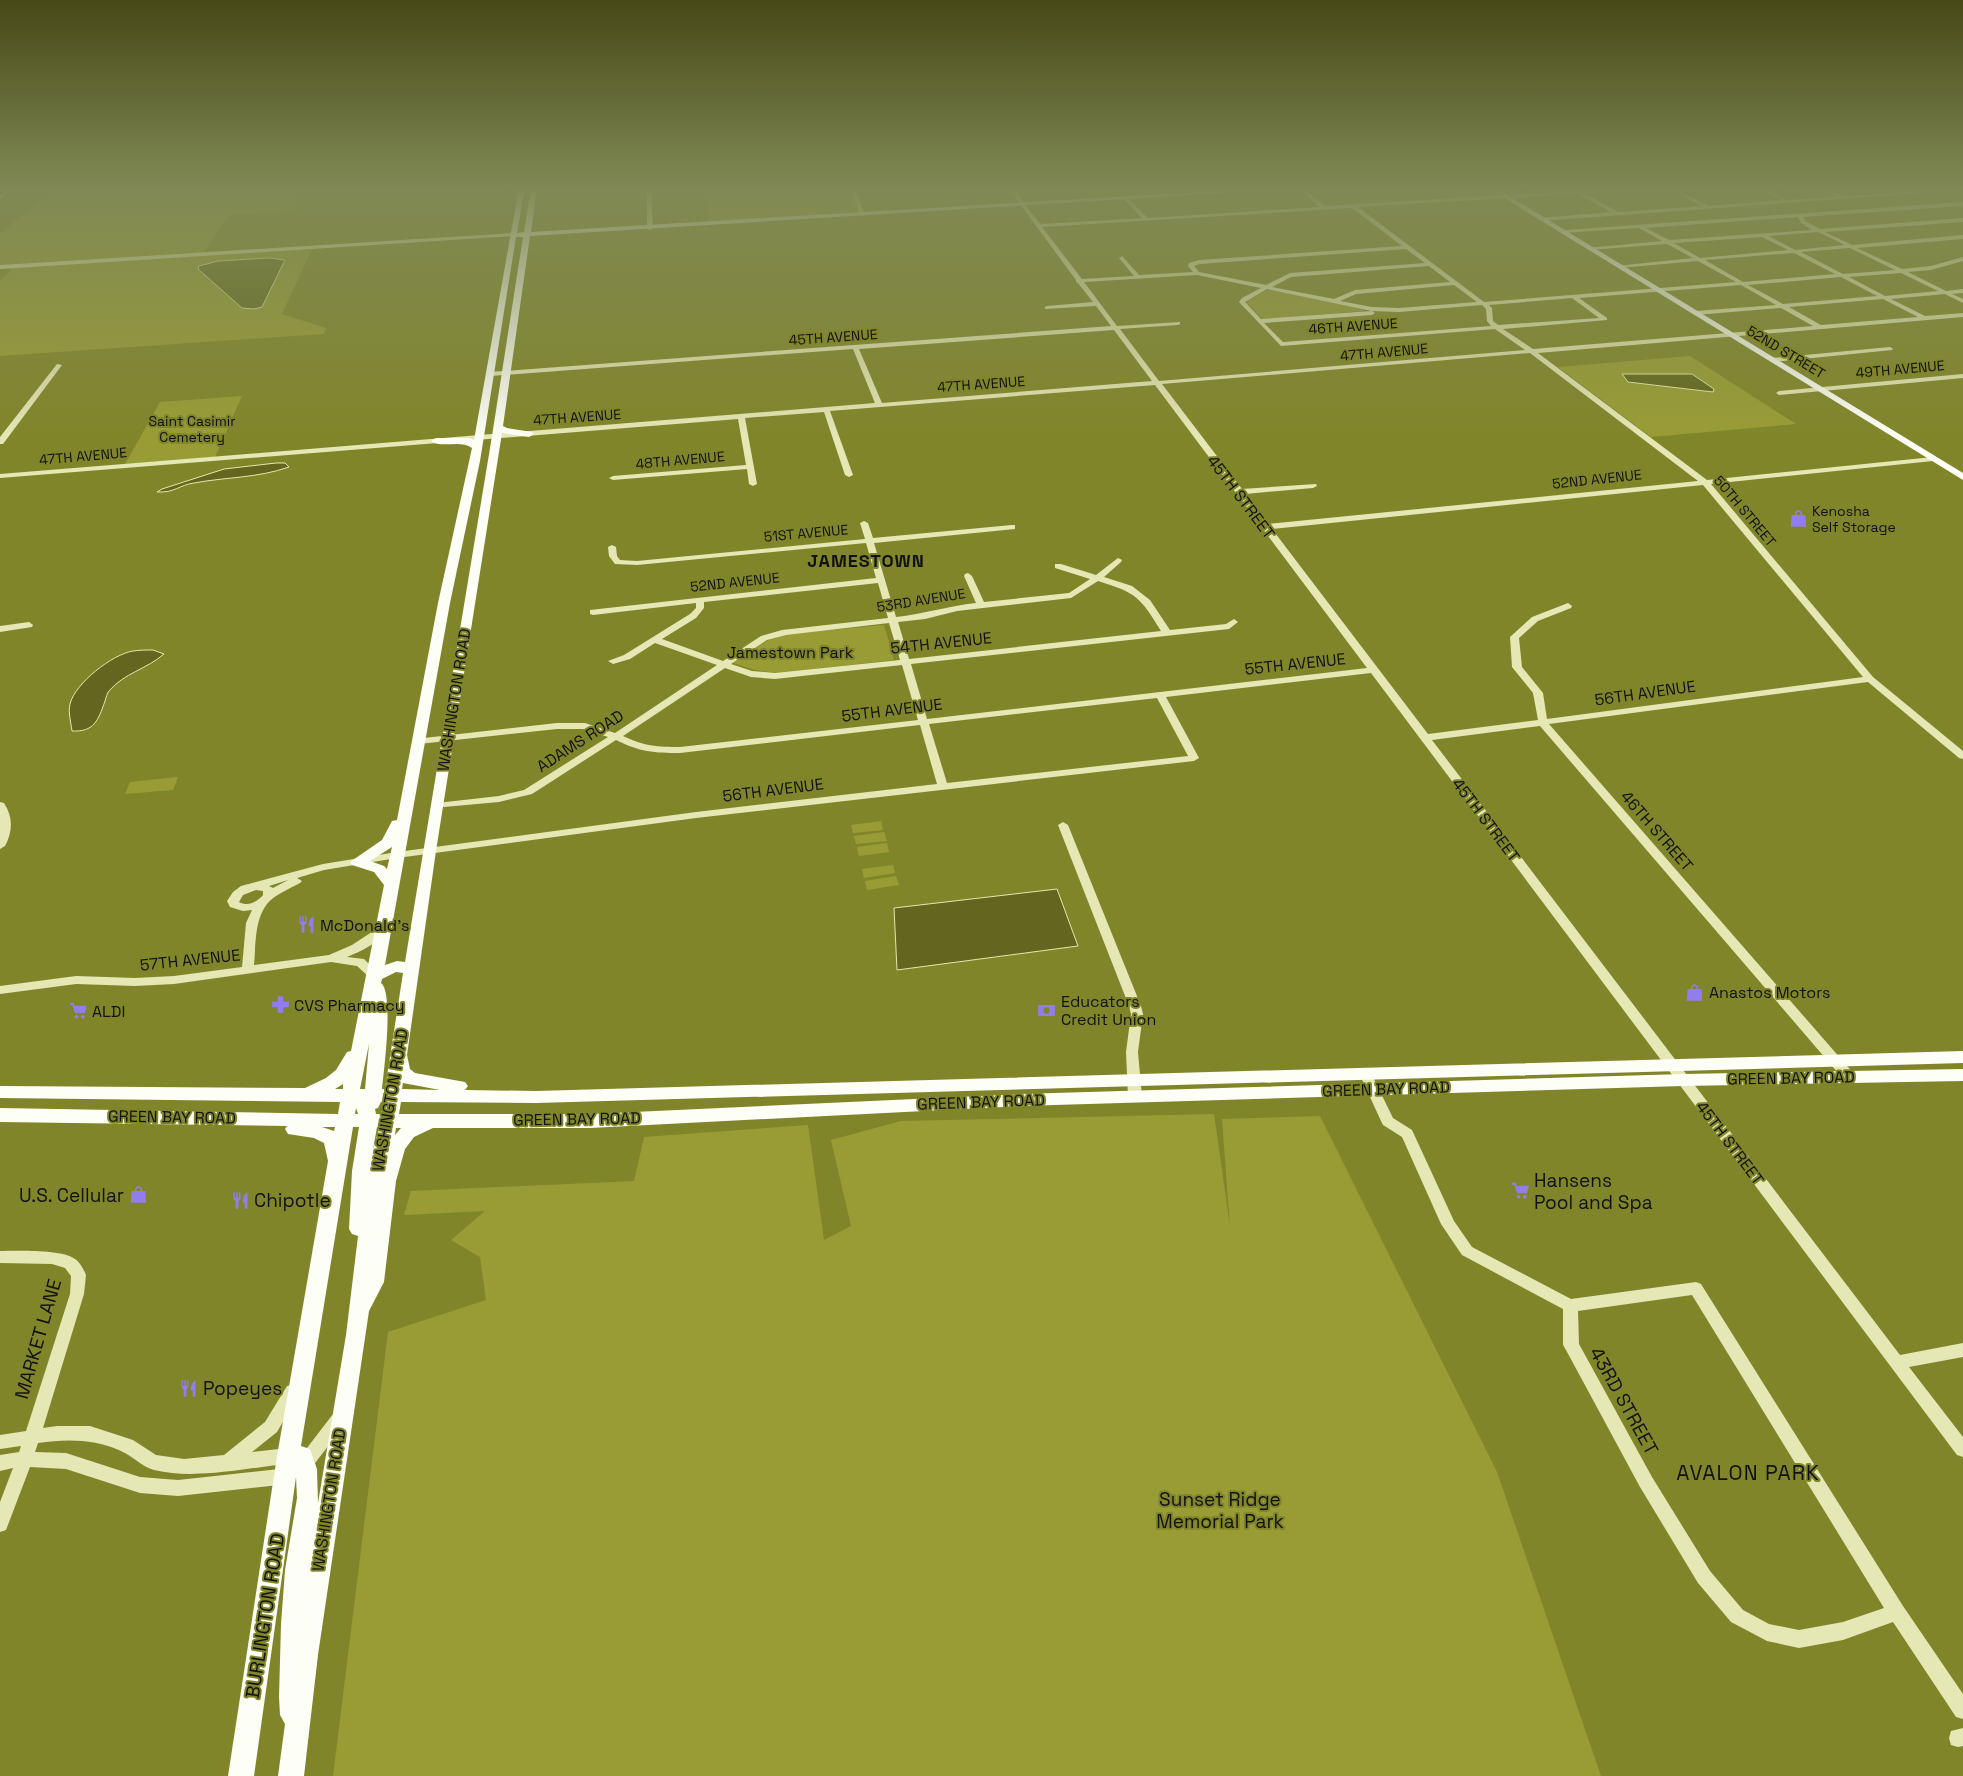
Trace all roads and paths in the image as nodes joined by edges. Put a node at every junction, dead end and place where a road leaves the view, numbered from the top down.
1 (507, 271) edge
2 (521, 271) edge
3 (1071, 271) edge
4 (1133, 271) edge
5 (1343, 271) edge
6 (1440, 271) edge
7 (1627, 271) edge
8 (1719, 271) edge
9 (1834, 271) edge
10 (1902, 271) joint
11 (1196, 273) joint
12 (1842, 275) junction
13 (1138, 277) junction
14 (1078, 281) junction
15 (1455, 283) junction
16 (1742, 283) junction
17 (1268, 286) junction
18 (1658, 290) junction
19 (1963, 290) edge
20 (1946, 293) junction
21 (1572, 296) junction
22 (1886, 297) junction
23 (1336, 300) junction
24 (1963, 301) edge
25 (1096, 304) junction
26 (1483, 304) junction
27 (1783, 306) junction
28 (1047, 308) dead end
29 (1399, 310) junction
30 (1695, 313) junction
31 (1963, 315) edge
32 (1926, 319) junction
33 (1261, 321) junction
34 (1178, 323) dead end
35 (1496, 327) junction
36 (1820, 327) junction
37 (1113, 328) junction
38 (1730, 335) junction
39 (856, 348) junction
40 (1890, 349) dead end
41 (1530, 352) junction
42 (1772, 360) junction
43 (59, 366) dead end
44 (506, 373) junction
45 (490, 374) junction
46 (1963, 376) edge
47 (1156, 383) junction
48 (1820, 389) junction
49 (1779, 393) dead end
50 (879, 405) junction
51 (826, 409) junction
52 (741, 417) junction
53 (497, 431) junction
54 (529, 434) joint
55 (436, 441) joint
56 (0, 442) edge
57 (478, 442) junction
58 (1932, 459) junction
59 (748, 467) junction
60 (1958, 471) edge
61 (850, 475) dead end
62 (0, 476) edge
63 (1963, 477) edge
64 (613, 478) dead end
65 (1705, 482) junction
66 (753, 484) dead end
67 (1313, 486) dead end
68 (1238, 492) junction
69 (864, 523) dead end
70 (1012, 527) dead end
71 (1265, 528) junction
72 (869, 541) junction
73 (612, 547) dead end
74 (1118, 560) dead end
75 (1058, 566) dead end
76 (968, 576) dead end
77 (1099, 577) junction
78 (880, 580) junction
79 (700, 600) junction
80 (457, 602) junction
81 (981, 604) junction
82 (1568, 606) dead end
83 (593, 612) dead end
84 (892, 620) junction
85 (1234, 622) dead end
86 (29, 625) dead end
87 (0, 628) edge
88 (1167, 634) junction
89 (655, 640) junction
90 (613, 661) dead end
91 (906, 662) junction
92 (725, 664) junction
93 (1373, 670) junction
94 (1870, 679) junction
95 (1160, 694) junction
96 (924, 721) junction
97 (1543, 723) junction
98 (615, 736) junction
99 (448, 737) junction
100 (1424, 738) junction
101 (419, 740) junction
102 (1963, 756) edge
103 (943, 787) junction
104 (407, 802) junction
105 (0, 805) edge
106 (437, 806) junction
107 (1063, 825) dead end
108 (0, 846) edge
109 (428, 851) junction
110 (397, 855) junction
111 (357, 862) junction
112 (391, 884) junction
113 (256, 886) junction
114 (264, 901) junction
115 (241, 907) junction
116 (252, 923) junction
117 (384, 928) junction
118 (324, 960) junction
119 (248, 970) junction
120 (411, 970) junction
121 (375, 976) junction
122 (0, 990) edge
123 (369, 1002) junction
124 (399, 1053) junction
125 (1963, 1057) edge
126 (1834, 1059) junction
127 (1670, 1064) junction
128 (1366, 1073) junction
129 (1963, 1075) edge
130 (1850, 1078) junction
131 (1682, 1080) junction
132 (1134, 1088) junction
133 (1373, 1089) junction
134 (0, 1092) edge
135 (296, 1094) junction
136 (637, 1094) junction
137 (350, 1095) junction
138 (371, 1095) junction
139 (393, 1095) junction
140 (0, 1115) edge
141 (166, 1117) junction
142 (346, 1121) junction
143 (379, 1121) junction
144 (443, 1121) junction
145 (335, 1170) junction
146 (0, 1257) edge
147 (1570, 1306) junction
148 (358, 1316) junction
149 (1963, 1350) edge
150 (1897, 1362) junction
151 (303, 1374) junction
152 (342, 1414) junction
153 (32, 1436) junction
154 (0, 1442) edge
155 (1963, 1450) edge
156 (25, 1458) junction
157 (0, 1463) edge
158 (225, 1464) junction
159 (293, 1466) junction
160 (0, 1524) edge
161 (1897, 1612) junction
162 (1963, 1710) edge
163 (296, 1749) junction
164 (241, 1776) edge
165 (291, 1776) edge

1 - 45 main road, WASHINGTON ROAD
2 - 44 main road, WASHINGTON ROAD
3 - 14 street, 45TH STREET
4 - 13 street
5 - 17 street
6 - 15 street
7 - 18 main road, 52ND STREET
8 - 16 street
9 - 12 street
10 - 12 street
10 - 20 street
11 - 13 street
11 - 17 street
12 - 16 street
12 - 22 street
13 - 14 street
14 - 25 street, 45TH STREET
15 - 23 street
15 - 26 street
16 - 18 street
16 - 27 street
17 - 23 street
17 - 33 street
18 - 21 street
18 - 30 main road, 52ND STREET
19 - 20 street
20 - 22 street
20 - 24 street
21 - 26 street
21 - 35 street, 46TH AVENUE
22 - 27 street
22 - 32 street
23 - 29 street
25 - 28 street
25 - 37 street, 45TH STREET
26 - 29 street
26 - 35 street
27 - 30 street
27 - 36 street
29 - 33 street
30 - 38 main road, 52ND STREET
31 - 32 street, 47TH AVENUE
32 - 36 street, 47TH AVENUE
33 - 35 street, 46TH AVENUE
34 - 37 street, 45TH AVENUE
35 - 41 street
36 - 38 street, 47TH AVENUE
37 - 39 street, 45TH AVENUE
37 - 47 street, 45TH STREET
38 - 41 street, 47TH AVENUE
38 - 42 main road, 52ND STREET
39 - 44 street, 45TH AVENUE
39 - 50 street
40 - 42 street
41 - 47 street, 47TH AVENUE
41 - 65 street, 50TH STREET
42 - 48 main road, 52ND STREET
43 - 56 street
44 - 45 street, 45TH AVENUE
44 - 53 main road, WASHINGTON ROAD
45 - 57 main road, WASHINGTON ROAD
46 - 48 street, 49TH AVENUE
47 - 50 street, 47TH AVENUE
47 - 68 street, 45TH STREET
48 - 49 street, 49TH AVENUE
48 - 58 main road, 52ND STREET
50 - 51 street, 47TH AVENUE
51 - 52 street, 47TH AVENUE
51 - 61 street
52 - 54 street, 47TH AVENUE
52 - 59 street
53 - 54 main road
53 - 57 street
53 - 80 main road, WASHINGTON ROAD
55 - 57 main road
55 - 62 street, 47TH AVENUE
57 - 80 main road, WASHINGTON ROAD
58 - 60 main road, 52ND STREET
58 - 65 street, 52ND AVENUE
59 - 64 street, 48TH AVENUE
59 - 66 street
60 - 63 main road, 52ND STREET
65 - 71 street, 52ND AVENUE
65 - 94 street, 50TH STREET
67 - 68 street
68 - 71 street, 45TH STREET
69 - 72 street
70 - 72 street, 51ST AVENUE
71 - 93 street, 45TH STREET
72 - 73 street, 51ST AVENUE
72 - 78 street
74 - 77 street, 53RD AVENUE
75 - 77 street
76 - 81 street
77 - 81 street, 53RD AVENUE
77 - 88 street
78 - 79 street, 52ND AVENUE
78 - 84 street
79 - 83 street, 52ND AVENUE
79 - 89 street
80 - 99 main road, WASHINGTON ROAD
80 - 101 main road, WASHINGTON ROAD
81 - 84 street, 53RD AVENUE
82 - 97 street
84 - 91 street
84 - 92 street, 53RD AVENUE
85 - 88 street, 54TH AVENUE
86 - 87 street
88 - 91 street, 54TH AVENUE
89 - 90 street
89 - 92 street, 54TH AVENUE
91 - 92 street, 54TH AVENUE
91 - 96 street
92 - 98 street, ADAMS ROAD
93 - 95 street, 55TH AVENUE
93 - 100 street, 45TH STREET
94 - 97 street, 56TH AVENUE
94 - 102 street, 50TH STREET
95 - 96 street, 55TH AVENUE
95 - 103 street, 56TH AVENUE
96 - 98 street, 55TH AVENUE
96 - 103 street
97 - 100 street, 56TH AVENUE
97 - 126 street, 46TH STREET
98 - 99 street, 55TH AVENUE
98 - 106 street, ADAMS ROAD
99 - 101 street, 55TH AVENUE
99 - 106 main road, WASHINGTON ROAD
100 - 127 street, 45TH STREET
101 - 104 main road, WASHINGTON ROAD
103 - 109 street, 56TH AVENUE
104 - 110 main road, WASHINGTON ROAD
104 - 111 main road
105 - 108 street
106 - 109 main road, WASHINGTON ROAD
107 - 132 street
109 - 110 street, 56TH AVENUE
109 - 120 main road, WASHINGTON ROAD
110 - 111 street, 56TH AVENUE
110 - 112 main road, WASHINGTON ROAD
111 - 112 main road
111 - 113 street, 56TH AVENUE
111 - 114 street, 56TH AVENUE
112 - 117 main road, WASHINGTON ROAD
113 - 114 street
113 - 115 street, 56TH AVENUE
114 - 115 street
114 - 116 street
115 - 116 street
116 - 119 street
117 - 118 street, 57TH AVENUE
117 - 121 main road, WASHINGTON ROAD
118 - 119 street, 57TH AVENUE
118 - 121 street, 57TH AVENUE
119 - 122 street, 57TH AVENUE
120 - 121 main road
120 - 124 main road, WASHINGTON ROAD
121 - 123 main road, WASHINGTON ROAD
121 - 138 main road
123 - 135 main road
123 - 137 main road, WASHINGTON ROAD
124 - 136 main road
124 - 139 main road, WASHINGTON ROAD
125 - 126 main road, GREEN BAY ROAD
126 - 127 main road, GREEN BAY ROAD
126 - 130 street, 46TH STREET
127 - 128 main road, GREEN BAY ROAD
127 - 131 street, 45TH STREET
128 - 132 main road, GREEN BAY ROAD
128 - 133 street
129 - 130 main road, GREEN BAY ROAD
130 - 131 main road, GREEN BAY ROAD
131 - 133 main road, GREEN BAY ROAD
131 - 150 street, 45TH STREET
132 - 133 main road, GREEN BAY ROAD
132 - 136 main road, GREEN BAY ROAD
132 - 144 main road, GREEN BAY ROAD
133 - 147 street
134 - 135 main road, GREEN BAY ROAD
135 - 137 main road, GREEN BAY ROAD
136 - 139 main road, GREEN BAY ROAD
137 - 138 main road, GREEN BAY ROAD
137 - 142 main road, WASHINGTON ROAD
137 - 143 main road
138 - 139 main road, GREEN BAY ROAD
138 - 143 main road
139 - 143 main road, WASHINGTON ROAD
140 - 141 main road, GREEN BAY ROAD
141 - 142 main road, GREEN BAY ROAD
141 - 145 main road
142 - 143 main road, GREEN BAY ROAD
142 - 145 main road, WASHINGTON ROAD
143 - 144 main road, GREEN BAY ROAD
143 - 148 main road, WASHINGTON ROAD
144 - 148 main road
145 - 151 main road, WASHINGTON ROAD
146 - 153 street, MARKET LANE
147 - 161 street
147 - 161 street, 43RD STREET
148 - 152 main road, WASHINGTON ROAD
149 - 150 street
150 - 155 street, 45TH STREET
151 - 158 street
151 - 159 main road, WASHINGTON ROAD
152 - 159 street
152 - 163 main road, WASHINGTON ROAD
153 - 154 street
153 - 156 street, MARKET LANE
153 - 158 street
156 - 157 street
156 - 159 street
156 - 160 street, MARKET LANE
158 - 159 street
159 - 163 main road
159 - 164 main road, BURLINGTON ROAD
161 - 162 street
163 - 165 main road, WASHINGTON ROAD

